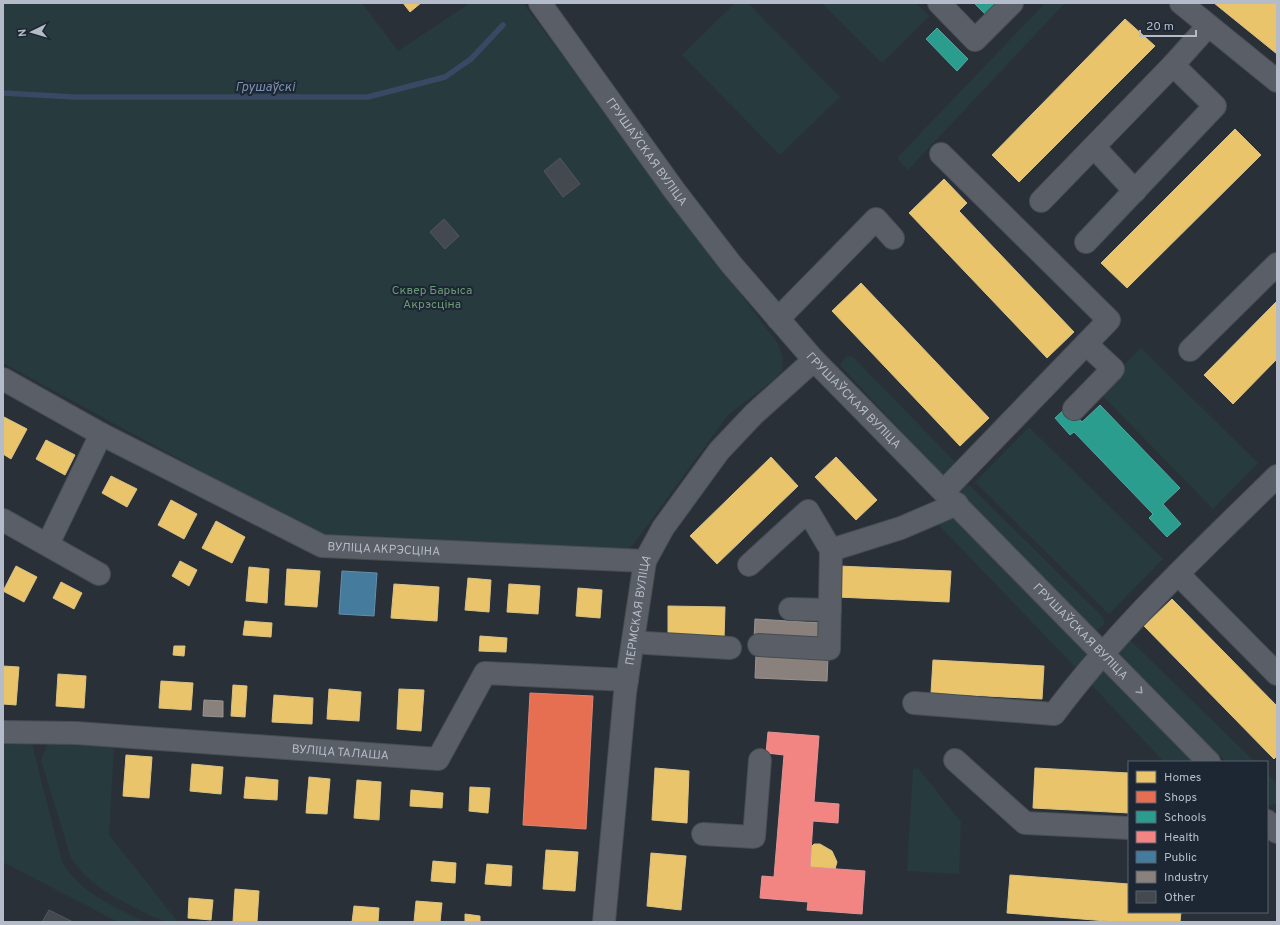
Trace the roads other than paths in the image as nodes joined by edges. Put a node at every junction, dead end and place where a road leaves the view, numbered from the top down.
1 (540, 3) edge
2 (939, 3) edge
3 (1012, 3) edge
4 (1181, 3) edge
5 (1208, 26) junction
6 (1172, 65) junction
7 (1277, 81) edge
8 (1094, 147) junction
9 (942, 154) dead end
10 (1135, 191) junction
11 (1041, 201) dead end
12 (893, 238) dead end
13 (1086, 242) dead end
14 (1277, 264) edge
15 (778, 318) junction
16 (1086, 344) junction
17 (1190, 350) dead end
18 (814, 360) junction
19 (3, 379) edge
20 (1074, 409) dead end
21 (101, 434) junction
22 (1277, 476) edge
23 (951, 498) junction
24 (3, 520) edge
25 (48, 544) junction
26 (831, 550) junction
27 (645, 561) junction
28 (749, 565) dead end
29 (99, 574) dead end
30 (1178, 574) junction
31 (790, 609) dead end
32 (830, 610) junction
33 (646, 643) dead end
34 (759, 645) dead end
35 (730, 648) dead end
36 (1103, 653) junction
37 (1277, 674) edge
38 (627, 680) junction
39 (914, 703) dead end
40 (3, 732) edge
41 (760, 760) dead end
42 (955, 760) dead end
43 (1208, 761) edge
44 (1268, 823) edge
45 (1128, 828) edge
46 (1277, 832) edge
47 (703, 834) dead end
48 (604, 922) edge

1 - 15 street, ГРУШАЎСКАЯ ВУЛІЦА
2 - 3 street
4 - 5 street
5 - 6 street
5 - 7 street
6 - 8 street
6 - 10 street
8 - 10 street
8 - 11 street
9 - 16 street
10 - 13 street
12 - 15 street
14 - 17 street
15 - 18 street, ГРУШАЎСКАЯ ВУЛІЦА
16 - 20 street
16 - 23 street
18 - 23 street, ГРУШАЎСКАЯ ВУЛІЦА
18 - 27 street, ПЕРМСКАЯ ВУЛІЦА
19 - 21 street, ВУЛІЦА АКРЭСЦІНА
21 - 25 street
21 - 27 street, ВУЛІЦА АКРЭСЦІНА
22 - 30 street
23 - 26 street
23 - 36 street, ГРУШАЎСКАЯ ВУЛІЦА
24 - 25 street
25 - 29 street
26 - 28 street
26 - 32 street
27 - 38 street, ПЕРМСКАЯ ВУЛІЦА
30 - 36 street
30 - 37 street
31 - 32 street
32 - 34 street
33 - 35 street
36 - 39 street
36 -> 43 street, ГРУШАЎСКАЯ ВУЛІЦА
38 - 40 street, ВУЛІЦА ТАЛАША
38 - 48 street, ПЕРМСКАЯ ВУЛІЦА
41 - 47 street
42 - 45 street
44 - 46 street

